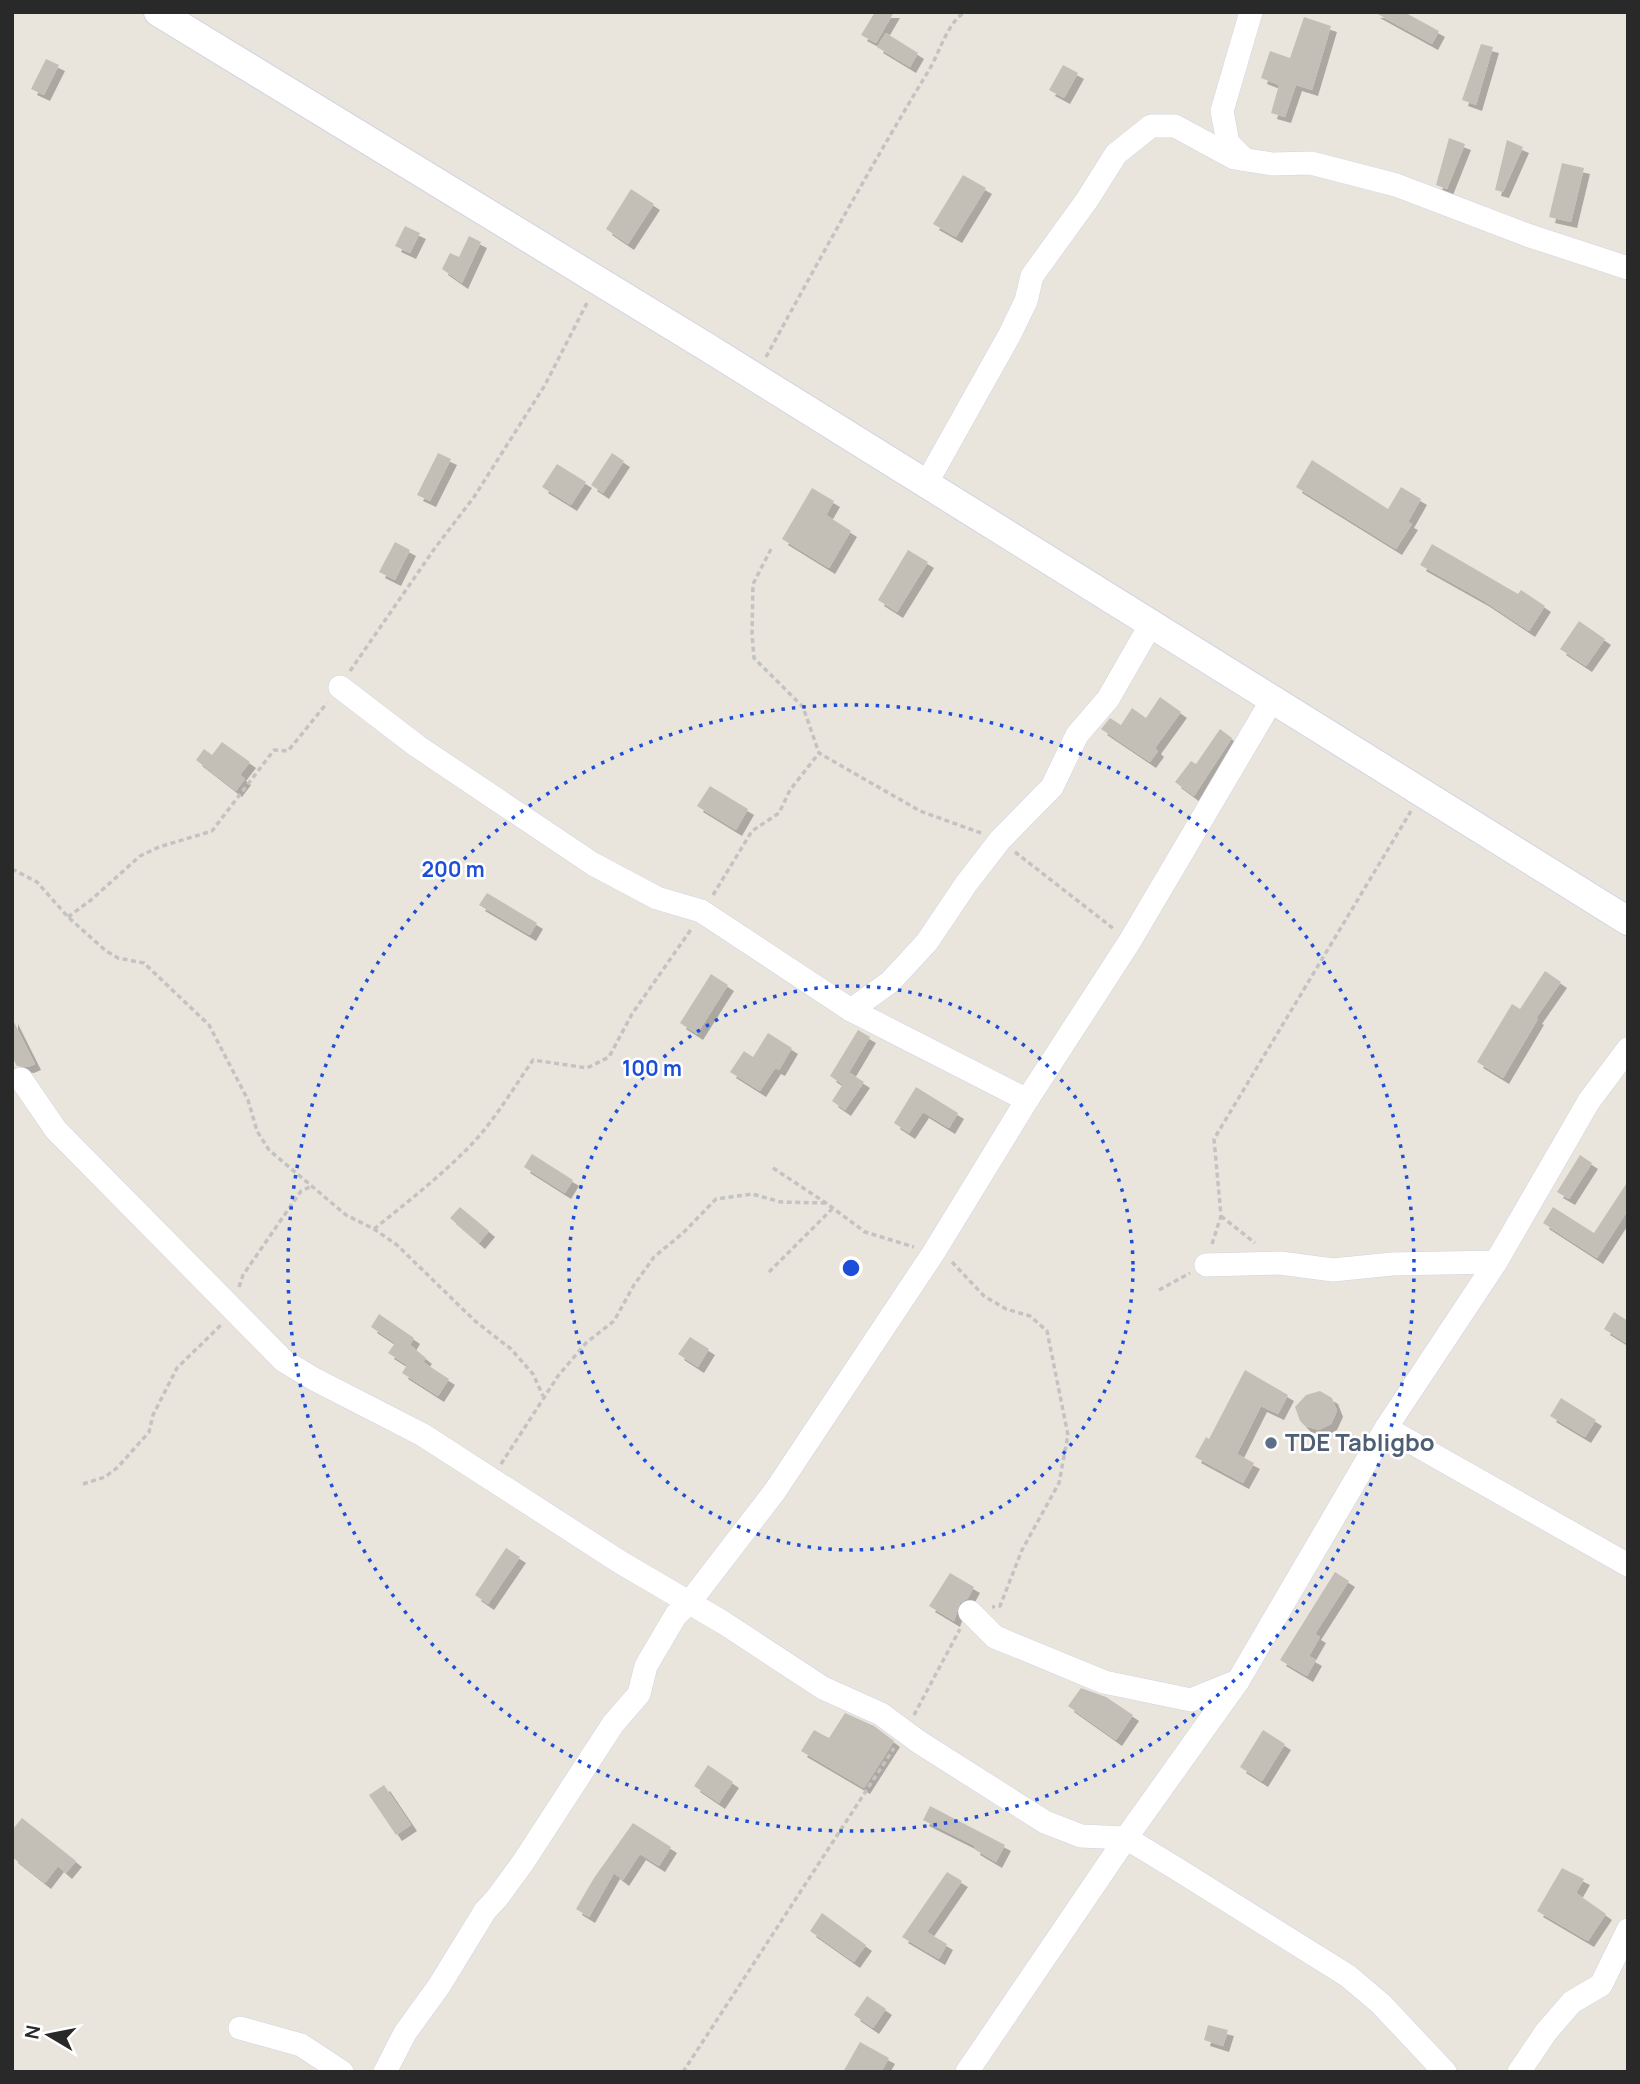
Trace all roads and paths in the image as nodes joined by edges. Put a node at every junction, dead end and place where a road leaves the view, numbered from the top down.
1 (158, 12) edge
2 (965, 12) edge
3 (1251, 12) edge
4 (1246, 160) junction
5 (1628, 268) edge
6 (598, 281) junction
7 (754, 377) junction
8 (926, 484) junction
9 (771, 549) dead end
10 (1151, 624) junction
11 (340, 687) junction
12 (1272, 699) junction
13 (819, 753) junction
14 (1423, 792) junction
15 (1000, 839) junction
16 (12, 869) edge
17 (701, 911) junction
18 (68, 917) junction
19 (1628, 921) edge
20 (1130, 941) junction
21 (851, 1010) junction
22 (1628, 1049) edge
23 (21, 1079) dead end
24 (1027, 1100) junction
25 (773, 1168) dead end
26 (312, 1186) junction
27 (826, 1203) junction
28 (832, 1209) junction
29 (1221, 1216) junction
30 (374, 1229) junction
31 (934, 1252) junction
32 (1496, 1262) junction
33 (1280, 1263) junction
34 (1206, 1265) junction
35 (769, 1272) dead end
36 (1159, 1290) dead end
37 (235, 1310) junction
38 (543, 1396) junction
39 (1386, 1428) junction
40 (494, 1482) junction
41 (83, 1484) dead end
42 (1628, 1565) edge
43 (689, 1603) junction
44 (970, 1612) junction
45 (1238, 1681) junction
46 (905, 1732) junction
47 (1126, 1838) junction
48 (1628, 1930) edge
49 (240, 2028) dead end
50 (342, 2072) edge
51 (385, 2072) edge
52 (683, 2072) edge
53 (967, 2072) edge
54 (1445, 2072) edge
55 (1519, 2072) edge

1 - 6 street
2 - 7 path
3 - 4 street
4 - 5 street
4 - 8 street
6 - 7 street
6 - 11 path
7 - 8 street
8 - 10 street
9 - 13 path
10 - 12 street
10 - 15 street
11 - 17 street
11 - 18 path
12 - 14 street
12 - 20 street
13 - 15 path
13 - 17 path
14 - 19 street
14 - 29 path
15 - 20 path
15 - 21 street
16 - 18 path
17 - 21 street
17 - 30 path
18 - 26 path
20 - 24 street
21 - 24 street
22 - 32 street
23 - 37 street
24 - 31 street
25 - 27 path
26 - 30 path
26 - 37 path
27 - 28 path
27 - 38 path
28 - 31 path
28 - 35 path
29 - 33 path
29 - 34 path
30 - 38 path
31 - 43 street
31 - 44 path
32 - 33 street
32 - 39 street
33 - 34 street
34 - 36 path
37 - 40 street
37 - 41 path
38 - 40 path
39 - 42 street
39 - 45 street
40 - 43 street
43 - 46 street
43 - 51 street
44 - 45 street
44 - 46 path
45 - 47 street
46 - 47 street
46 - 52 path
47 - 53 street
47 - 54 street
48 - 55 street
49 - 50 street

